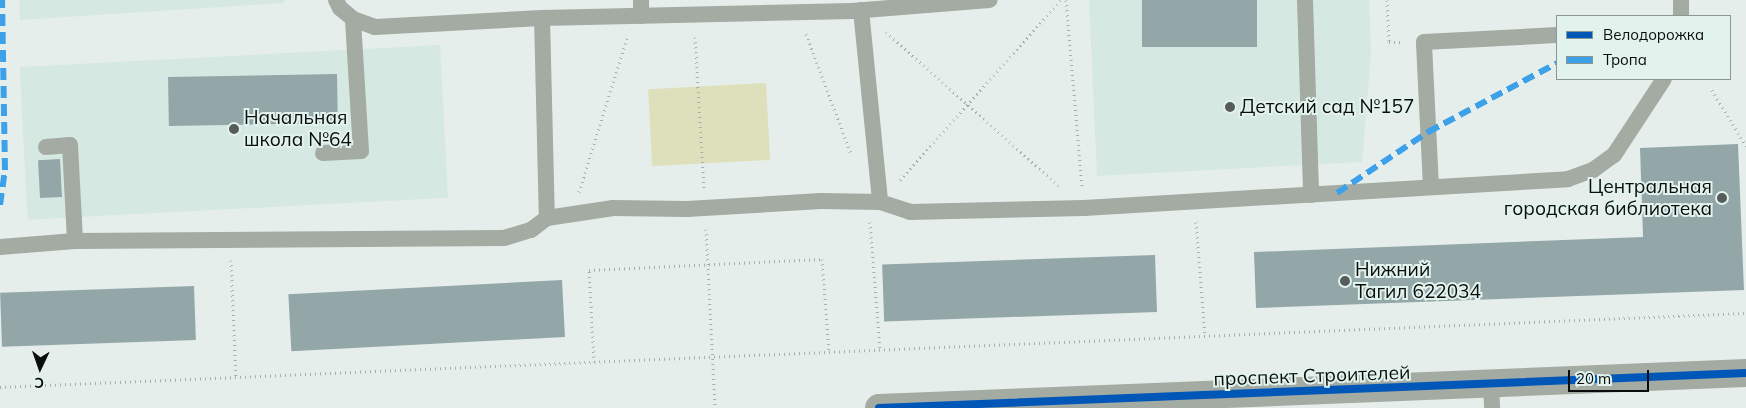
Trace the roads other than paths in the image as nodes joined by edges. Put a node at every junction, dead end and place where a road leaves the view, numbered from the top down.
1 (336, 0) edge
2 (990, 0) edge
3 (1305, 0) edge
4 (1681, 0) edge
5 (861, 10) junction
6 (639, 11) edge
7 (1681, 15) edge
8 (542, 18) junction
9 (353, 19) junction
10 (1556, 35) edge
11 (1663, 80) edge
12 (46, 147) dead end
13 (323, 153) dead end
14 (1431, 187) junction
15 (1311, 195) junction
16 (880, 202) junction
17 (547, 218) junction
18 (76, 241) junction
19 (0, 246) edge
20 (1746, 373) edge
21 (1491, 397) edge
22 (1207, 402) edge
23 (879, 408) edge

1 - 9 lane
2 - 5 lane
3 - 15 lane
4 - 7 lane
5 - 6 lane
5 - 16 lane
6 - 8 lane
8 - 9 lane
8 - 17 lane
9 - 13 lane
10 - 14 lane
11 - 14 lane
12 - 18 lane
14 - 15 lane
15 - 16 lane
16 - 17 lane
17 - 18 lane
18 - 19 lane
20 - 21 street, проспект Строителей
21 - 22 street, проспект Строителей
22 - 23 street, проспект Строителей

